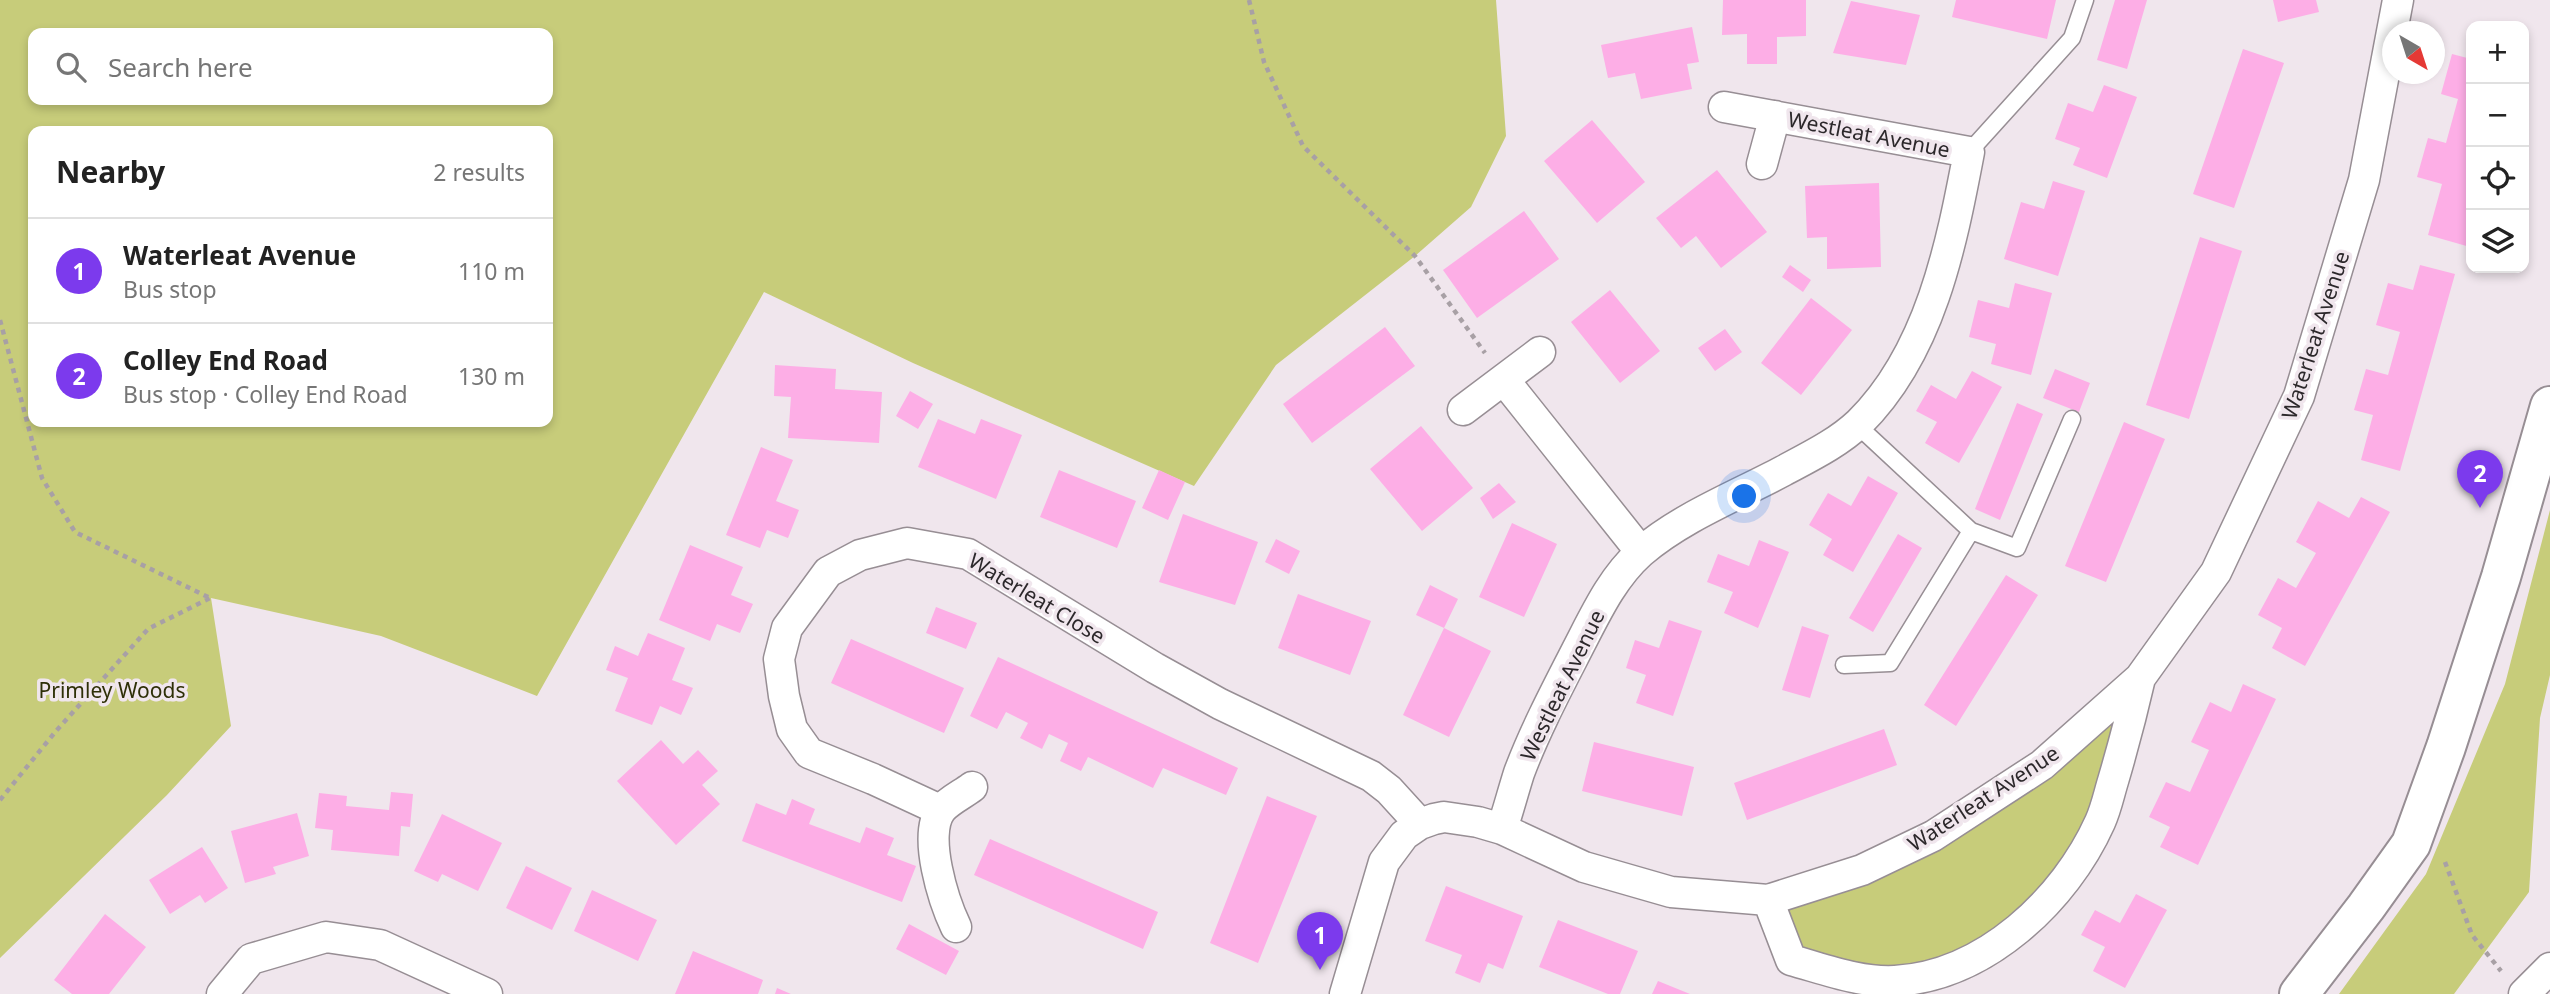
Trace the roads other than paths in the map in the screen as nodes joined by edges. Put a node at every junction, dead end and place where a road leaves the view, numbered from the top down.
1 (2085, 0) edge
2 (2398, 0) edge
3 (1724, 107) dead end
4 (1775, 116) junction
5 (1969, 152) junction
6 (1762, 164) dead end
7 (1540, 352) dead end
8 (1504, 380) junction
9 (2550, 406) edge
10 (1462, 410) dead end
11 (2072, 419) dead end
12 (1857, 425) junction
13 (1971, 531) junction
14 (1642, 552) junction
15 (1844, 665) dead end
16 (2140, 678) junction
17 (972, 787) dead end
18 (940, 810) junction
19 (1420, 824) junction
20 (1502, 829) junction
21 (1768, 900) junction
22 (956, 927) dead end
23 (2550, 968) edge
24 (2516, 986) edge
25 (222, 994) edge
26 (487, 994) edge
27 (1345, 994) edge
28 (2299, 994) edge

1 - 5 lane
2 - 16 street, Waterleat Avenue
3 - 4 street, Westleat Avenue
4 - 5 street, Westleat Avenue
4 - 6 street
5 - 12 street, Westleat Avenue
7 - 8 street
8 - 10 street
8 - 14 street
9 - 28 street
11 - 13 lane
12 - 13 lane
12 - 14 street, Westleat Avenue
13 - 15 lane
14 - 20 street, Westleat Avenue
16 - 21 street, Waterleat Avenue
16 - 21 street, Waterleat Avenue
17 - 18 street
18 - 19 street, Waterleat Close
18 - 22 street
19 - 20 street, Waterleat Avenue
19 - 27 street
20 - 21 street, Waterleat Avenue
23 - 24 street
25 - 26 street

